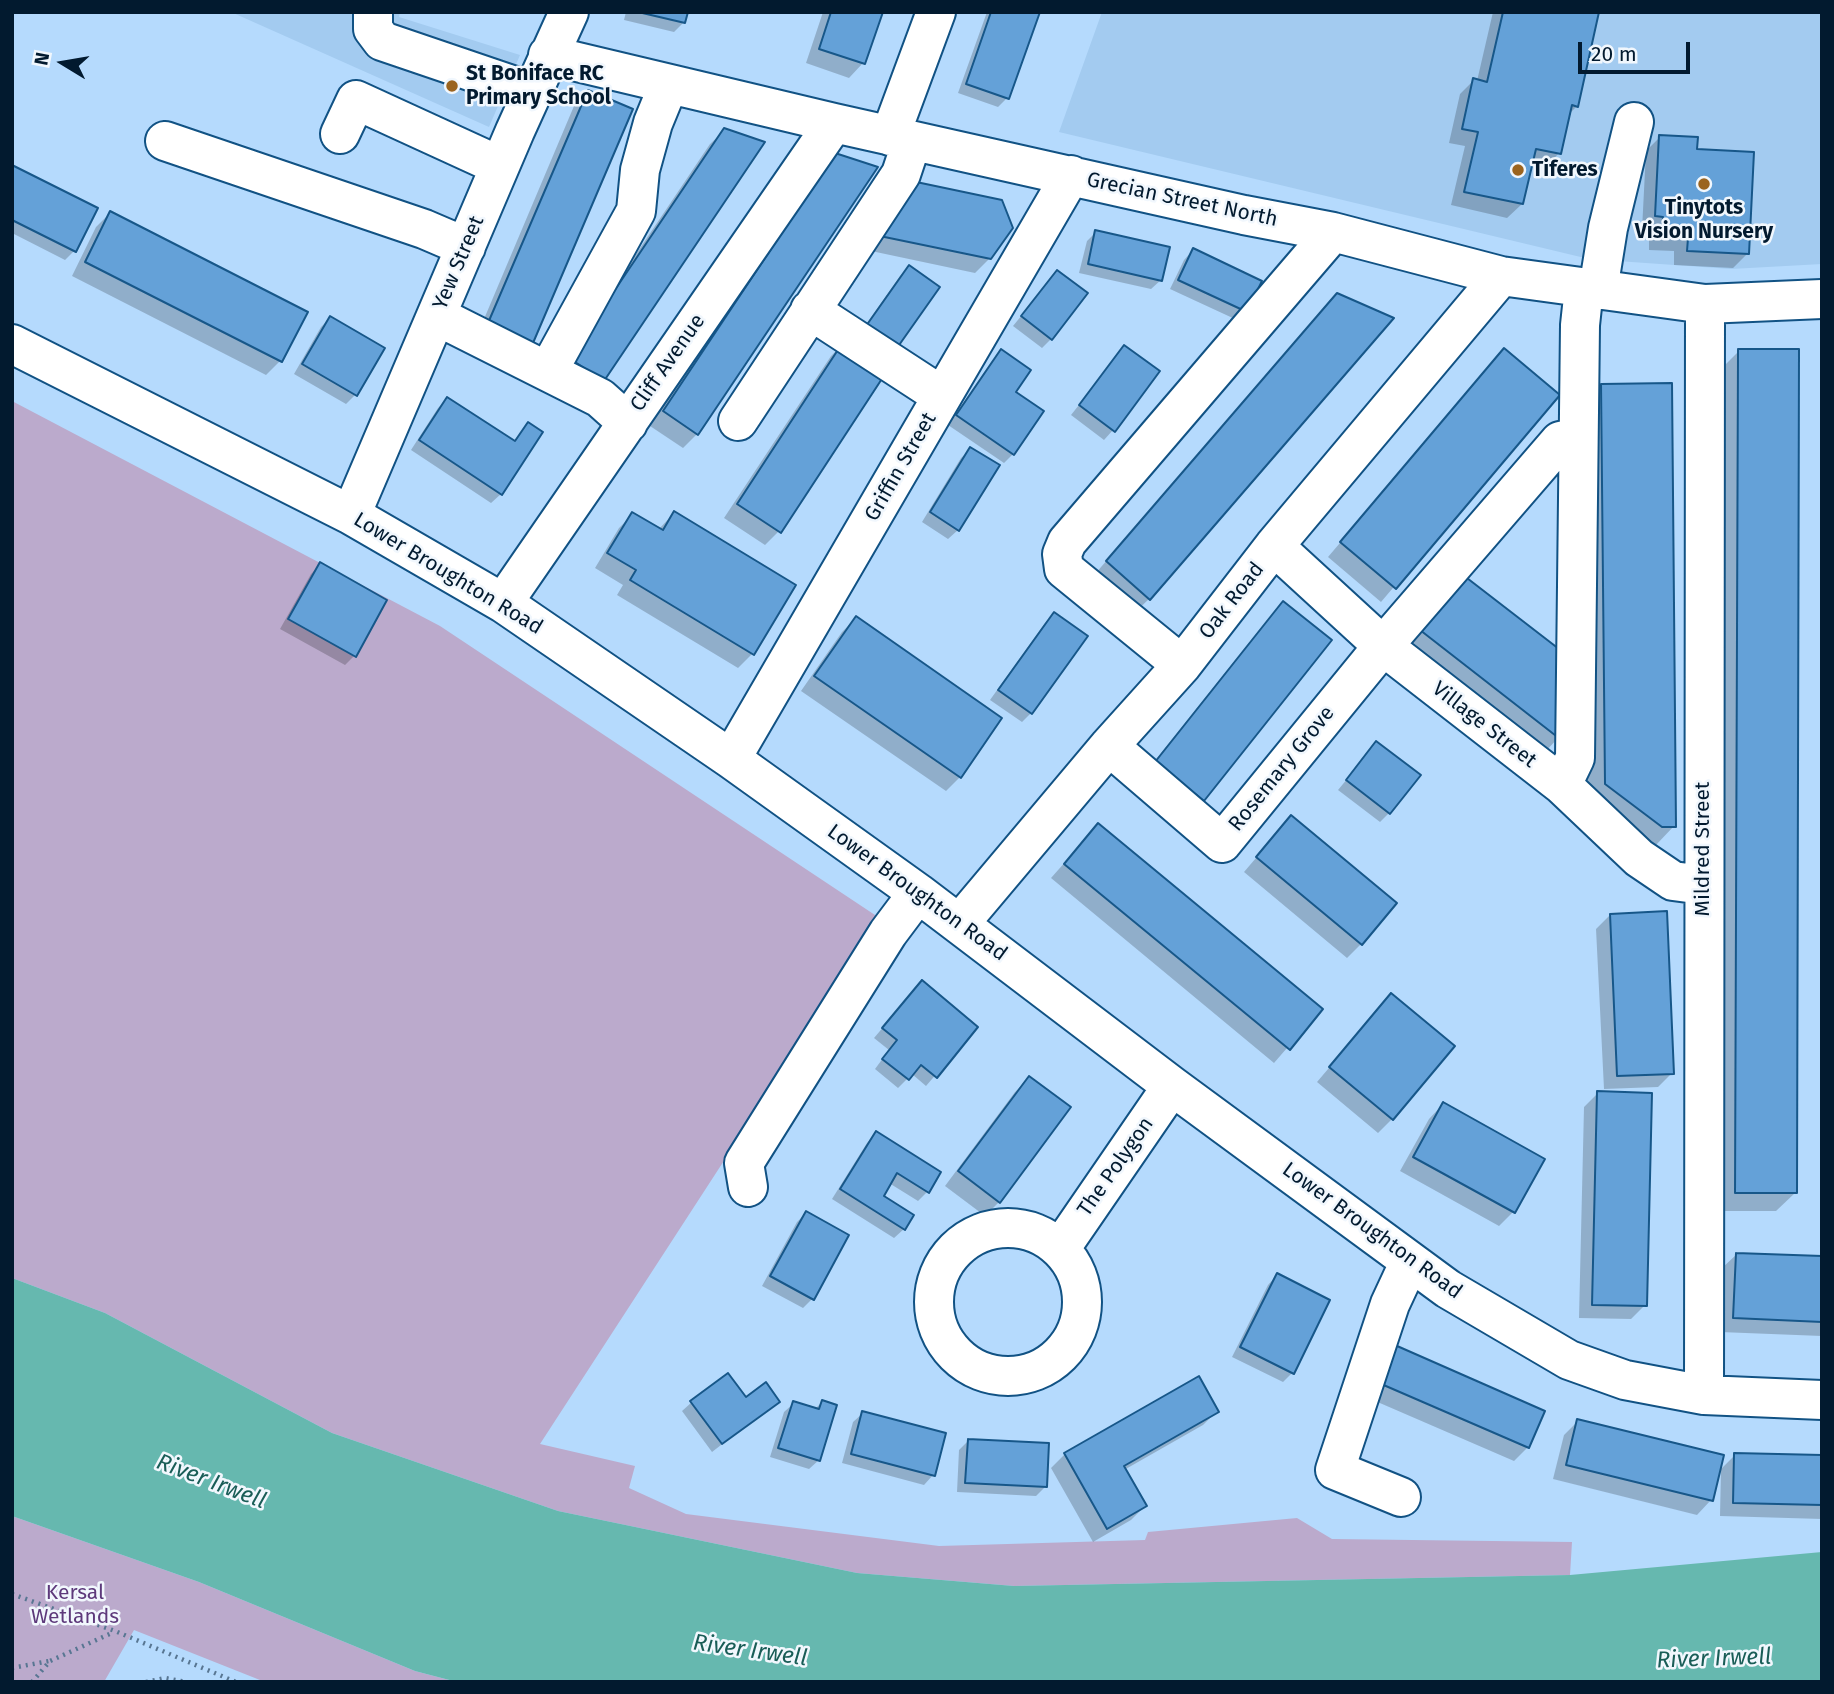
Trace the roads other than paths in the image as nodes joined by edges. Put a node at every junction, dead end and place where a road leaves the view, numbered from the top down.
1 (373, 12) edge
2 (569, 12) edge
3 (936, 12) edge
4 (548, 55) junction
5 (669, 84) junction
6 (532, 92) junction
7 (1634, 122) dead end
8 (834, 124) junction
9 (340, 134) dead end
10 (901, 138) junction
11 (165, 141) dead end
12 (500, 166) junction
13 (1070, 176) junction
14 (1333, 232) junction
15 (466, 247) junction
16 (1501, 276) junction
17 (1591, 289) junction
18 (1822, 299) edge
19 (1705, 304) junction
20 (810, 310) junction
21 (437, 316) junction
22 (12, 344) edge
23 (548, 371) junction
24 (942, 396) junction
25 (737, 421) dead end
26 (628, 423) junction
27 (1578, 437) junction
28 (351, 515) junction
29 (1274, 547) junction
30 (503, 603) junction
31 (1383, 646) junction
32 (1182, 665) junction
33 (1109, 746) junction
34 (732, 759) junction
35 (1562, 785) junction
36 (1703, 885) junction
37 (918, 893) junction
38 (960, 923) junction
39 (1172, 1086) junction
40 (748, 1187) dead end
41 (1060, 1249) dead end
42 (1410, 1261) junction
43 (1704, 1395) junction
44 (1822, 1400) edge
45 (1401, 1497) dead end

1 - 6 street
2 - 4 street, Yew Street
3 - 10 street
4 - 5 street, Grecian Street North
4 - 6 street, Yew Street
5 - 8 street, Grecian Street North
5 - 23 street
6 - 12 street, Yew Street
7 - 17 street
8 - 10 street, Grecian Street North
8 - 26 street, Cliff Avenue
9 - 12 street
10 - 13 street, Grecian Street North
10 - 20 street
11 - 15 street
12 - 15 street, Yew Street
13 - 14 street, Grecian Street North
13 - 24 street, Griffin Street
14 - 16 street, Grecian Street North
14 - 32 street
15 - 21 street, Yew Street
16 - 17 street, Grecian Street North
16 - 29 street, Oak Road
17 - 19 street, Grecian Street North
17 - 27 street
18 - 19 street, Grecian Street North
19 - 36 street, Mildred Street
20 - 24 street
20 - 25 street
21 - 23 street
21 - 28 street, Yew Street
22 - 28 street, Lower Broughton Road
23 - 26 street
24 - 34 street, Griffin Street
26 - 30 street, Cliff Avenue
27 - 31 street
27 - 35 street
28 - 30 street, Lower Broughton Road
29 - 31 street, Village Street
29 - 32 street, Oak Road
30 - 34 street, Lower Broughton Road
31 - 33 street, Rosemary Grove
31 - 35 street, Village Street
32 - 33 street, Oak Road
33 - 38 street, Oak Road
34 - 37 street, Lower Broughton Road
35 - 36 street, Village Street
36 - 43 street, Mildred Street
37 - 38 street, Lower Broughton Road
37 - 40 street
38 - 39 street, Lower Broughton Road
39 - 41 street, The Polygon
39 - 42 street, Lower Broughton Road
42 - 43 street, Lower Broughton Road
42 - 45 street
43 - 44 street, Lower Broughton Road

